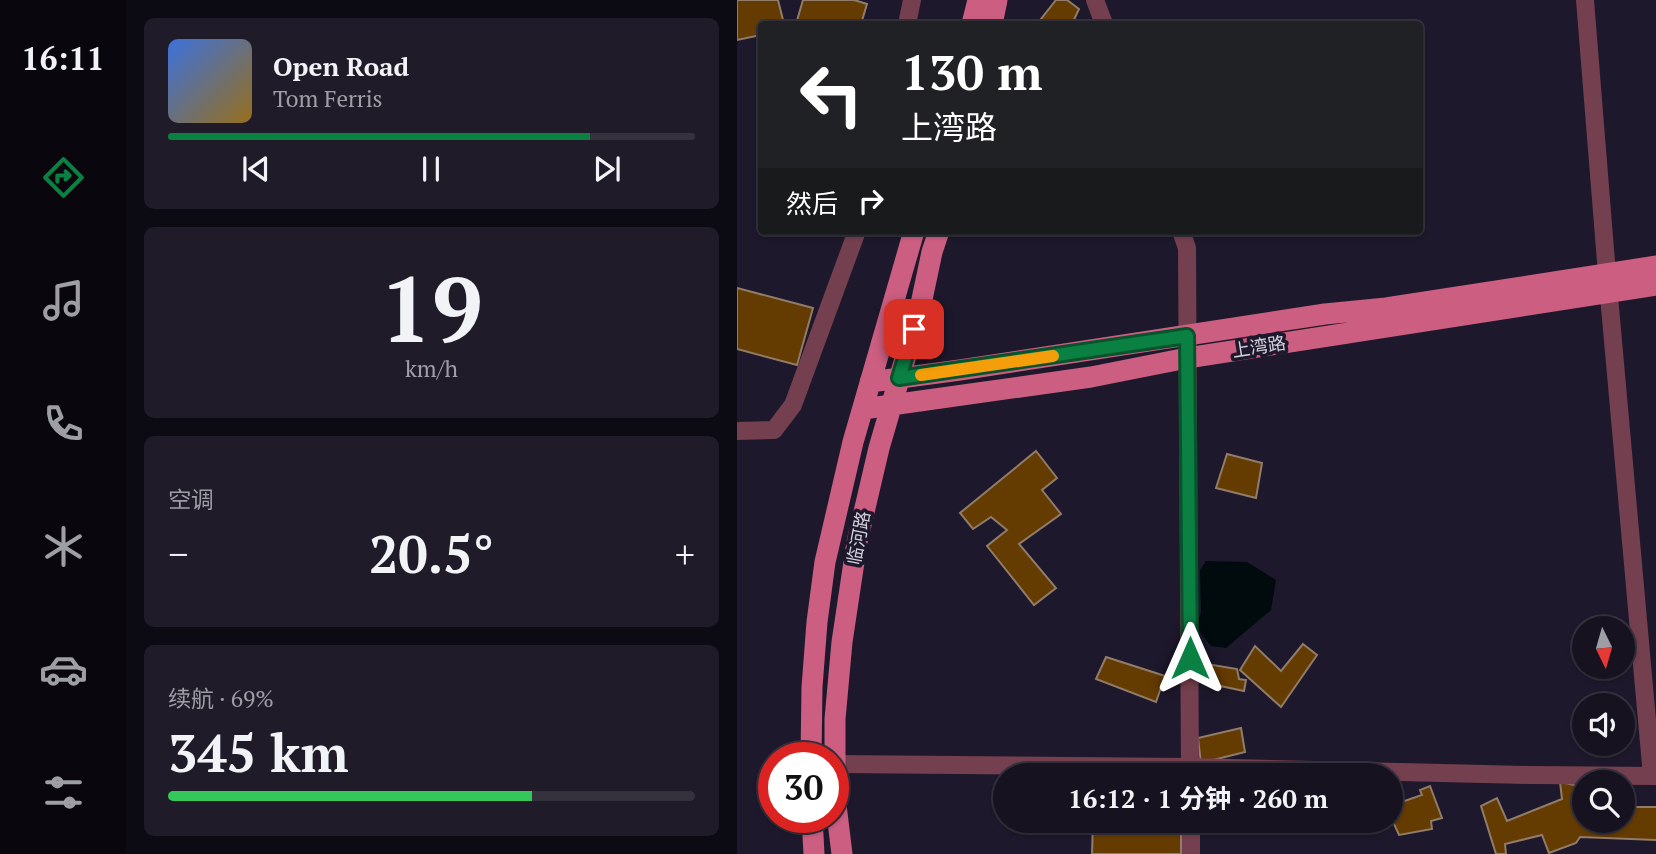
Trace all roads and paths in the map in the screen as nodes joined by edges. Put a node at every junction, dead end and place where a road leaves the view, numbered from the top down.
1 (912, 0) edge
2 (978, 0) edge
3 (997, 0) edge
4 (1095, 0) edge
5 (1585, 0) edge
6 (908, 21) edge
7 (973, 21) edge
8 (993, 21) edge
9 (1103, 21) edge
10 (856, 235) edge
11 (913, 235) edge
12 (938, 235) edge
13 (1182, 235) edge
14 (1656, 266) edge
15 (1607, 284) junction
16 (1656, 285) edge
17 (1187, 336) junction
18 (1187, 358) junction
19 (899, 378) junction
20 (871, 382) junction
21 (891, 406) junction
22 (863, 409) junction
23 (737, 430) edge
24 (811, 742) edge
25 (834, 742) edge
26 (1190, 763) edge
27 (849, 764) edge
28 (993, 767) edge
29 (1403, 774) edge
30 (1654, 776) edge
31 (813, 833) edge
32 (839, 833) edge
33 (1191, 833) edge
34 (814, 854) edge
35 (841, 854) edge
36 (1191, 854) edge

1 - 6 street
2 - 7 main road
3 - 8 main road
4 - 9 street
5 - 15 street
10 - 23 street
11 - 20 main road, 临河路
12 - 19 main road, 临河路
13 - 17 street
14 - 15 main road, 上湾路
15 - 16 main road, 上湾路
15 - 17 main road, 上湾路
15 - 18 main road, 上湾路
15 - 30 street
17 - 18 street
17 - 19 main road, 上湾路
18 - 21 main road, 上湾路
18 - 26 street
19 - 20 main road, 上湾路
19 - 21 main road, 临河路
20 - 22 main road, 临河路
21 - 22 main road, 上湾路
21 - 25 main road, 临河路
22 - 24 main road, 临河路
27 - 28 street
29 - 30 street
31 - 34 main road
32 - 35 main road, 临河路
33 - 36 street

